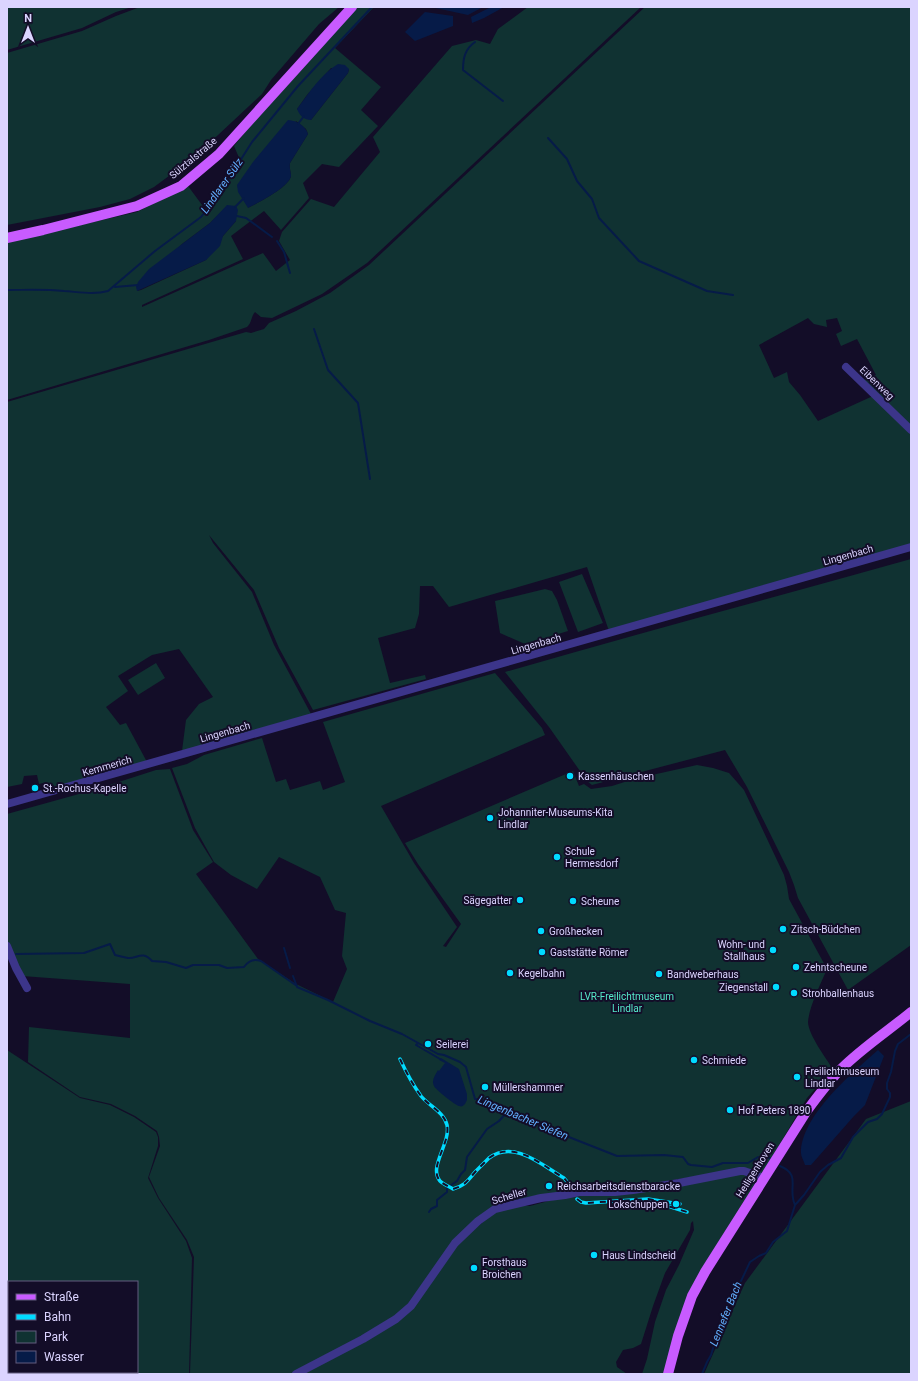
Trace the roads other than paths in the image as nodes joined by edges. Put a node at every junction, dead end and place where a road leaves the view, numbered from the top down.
1 (352, 7) edge
2 (7, 238) edge
3 (846, 367) dead end
4 (911, 430) edge
5 (911, 547) edge
6 (167, 759) joint
7 (7, 804) edge
8 (7, 946) edge
9 (27, 988) dead end
10 (911, 1012) edge
11 (764, 1178) junction
12 (296, 1374) edge
13 (668, 1374) edge

1 - 2 main road, Sülztalstraße
3 - 4 street, Eibenweg
5 - 6 street, Lingenbach
6 - 7 street, Kemmerich
8 - 9 street
10 - 11 main road, Heiligenhoven
11 - 12 street, Scheller
11 - 13 main road, Heiligenhoven

